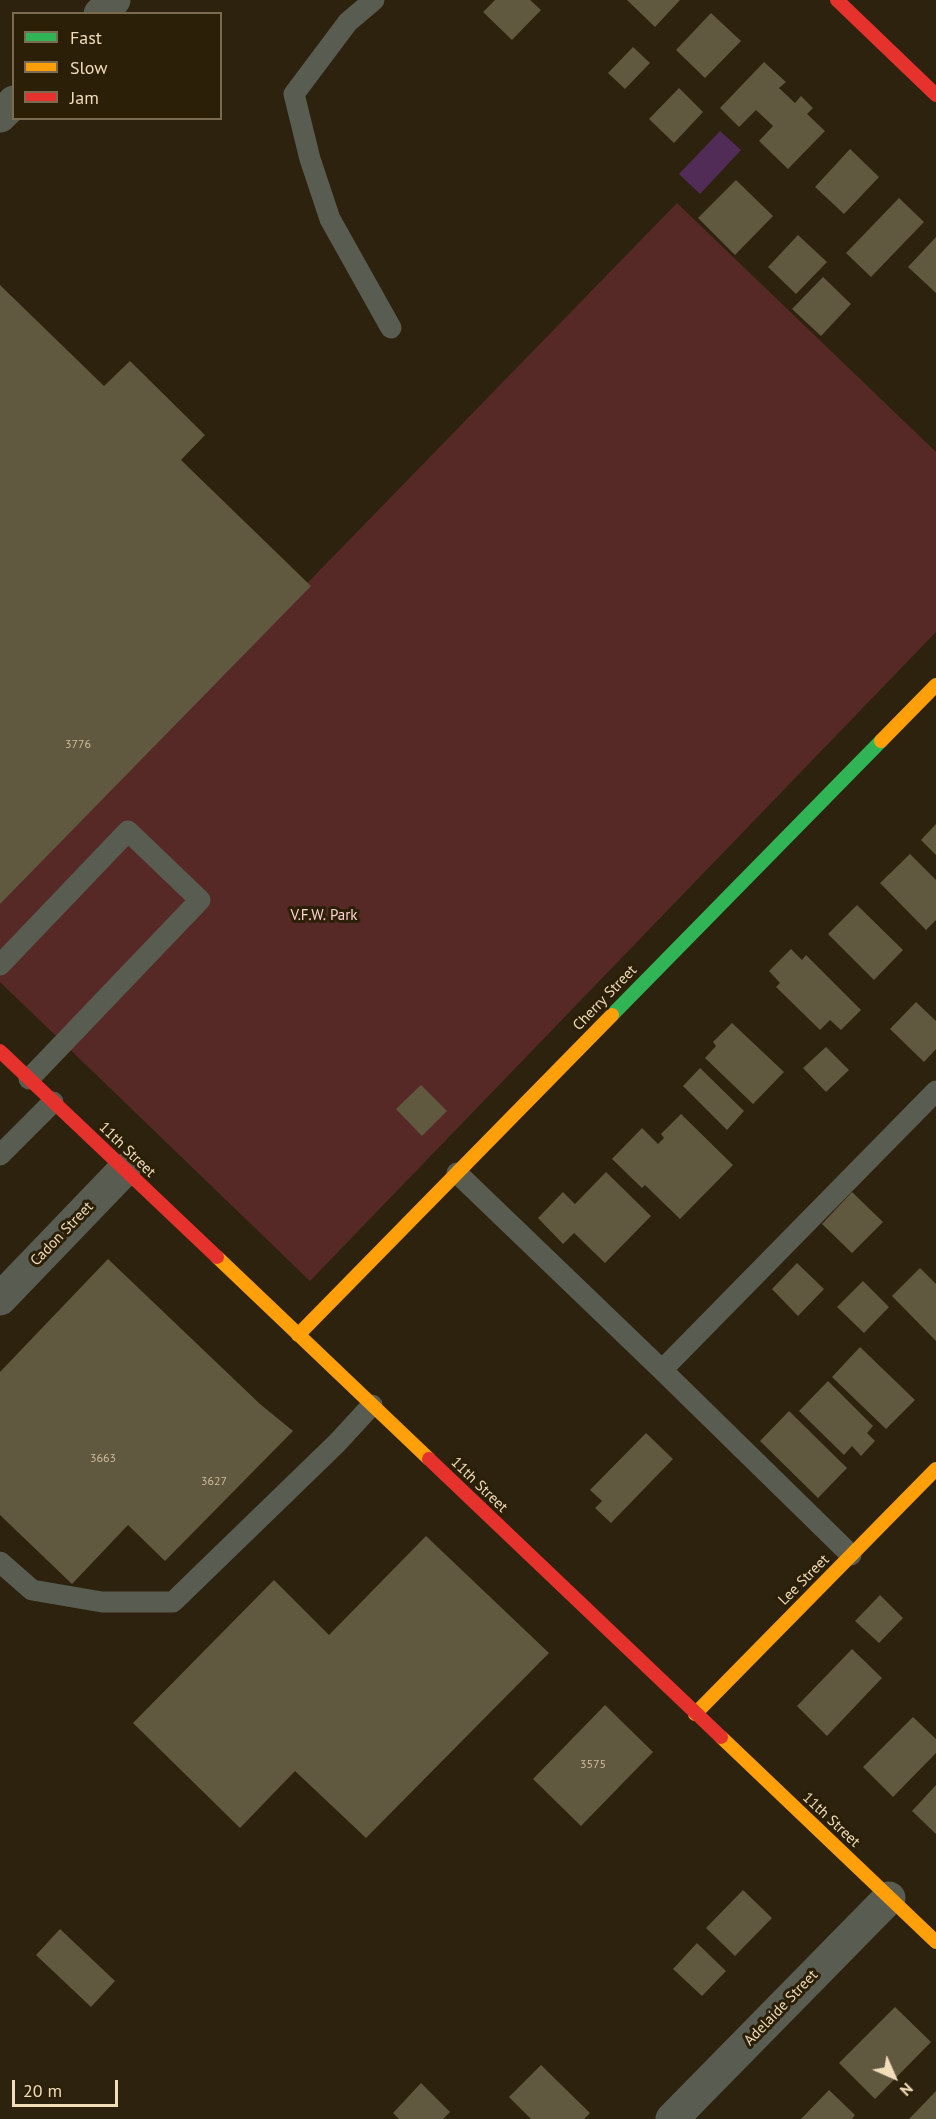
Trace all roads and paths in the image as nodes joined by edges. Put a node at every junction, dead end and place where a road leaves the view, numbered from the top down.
1 (114, 0) edge
2 (374, 0) edge
3 (837, 0) edge
4 (102, 12) edge
5 (936, 95) edge
6 (12, 104) edge
7 (0, 116) edge
8 (391, 328) dead end
9 (936, 685) edge
10 (0, 965) edge
11 (0, 1051) edge
12 (29, 1079) junction
13 (936, 1091) edge
14 (53, 1102) junction
15 (0, 1155) edge
16 (124, 1170) junction
17 (457, 1173) junction
18 (0, 1299) edge
19 (298, 1335) junction
20 (662, 1370) junction
21 (372, 1405) junction
22 (936, 1469) edge
23 (851, 1555) junction
24 (0, 1562) edge
25 (695, 1714) junction
26 (889, 1898) junction
27 (936, 1942) edge
28 (672, 2119) edge

1 - 4 street
2 - 8 lane
3 - 5 street
6 - 7 street
9 - 17 street, Cherry Street
10 - 12 lane
11 - 12 street, 11th Street
12 - 14 street, 11th Street
13 - 20 lane
14 - 15 lane
14 - 16 street, 11th Street
16 - 18 street, Cadon Street
16 - 19 street, 11th Street
17 - 19 street, Cherry Street
17 - 20 lane
19 - 21 street, 11th Street
20 - 23 lane
21 - 24 lane
21 - 25 street, 11th Street
22 - 23 street, Lee Street
23 - 25 street, Lee Street
25 - 26 street, 11th Street
26 - 27 street, 11th Street
26 - 28 street, Adelaide Street

